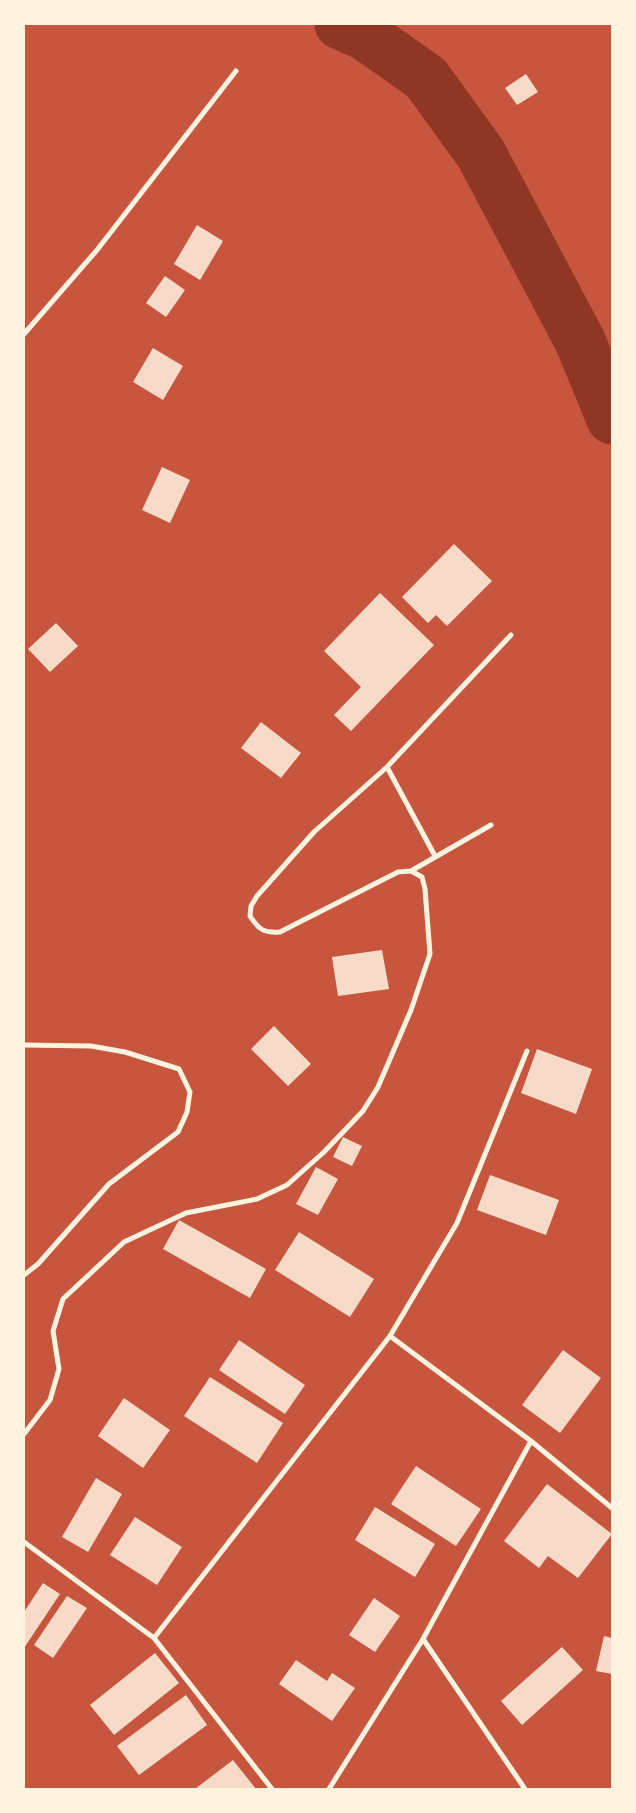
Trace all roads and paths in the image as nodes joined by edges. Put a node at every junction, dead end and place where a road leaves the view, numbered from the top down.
1 (236, 71) dead end
2 (24, 334) edge
3 (511, 635) dead end
4 (387, 767) junction
5 (491, 825) dead end
6 (436, 856) junction
7 (411, 870) junction
8 (24, 1045) edge
9 (526, 1051) dead end
10 (24, 1275) edge
11 (390, 1336) junction
12 (24, 1434) edge
13 (531, 1441) junction
14 (612, 1508) edge
15 (24, 1542) edge
16 (154, 1638) junction
17 (423, 1639) junction
18 (272, 1789) edge
19 (329, 1789) edge
20 (526, 1789) edge

1 - 2 street
3 - 4 street
4 - 6 street
4 - 7 street
5 - 6 street
6 - 7 street
7 - 12 street
8 - 10 street
9 - 11 street
11 - 13 street
11 - 16 street
13 - 14 street
13 - 17 street
15 - 16 street
16 - 18 street
17 - 19 street
17 - 20 street

